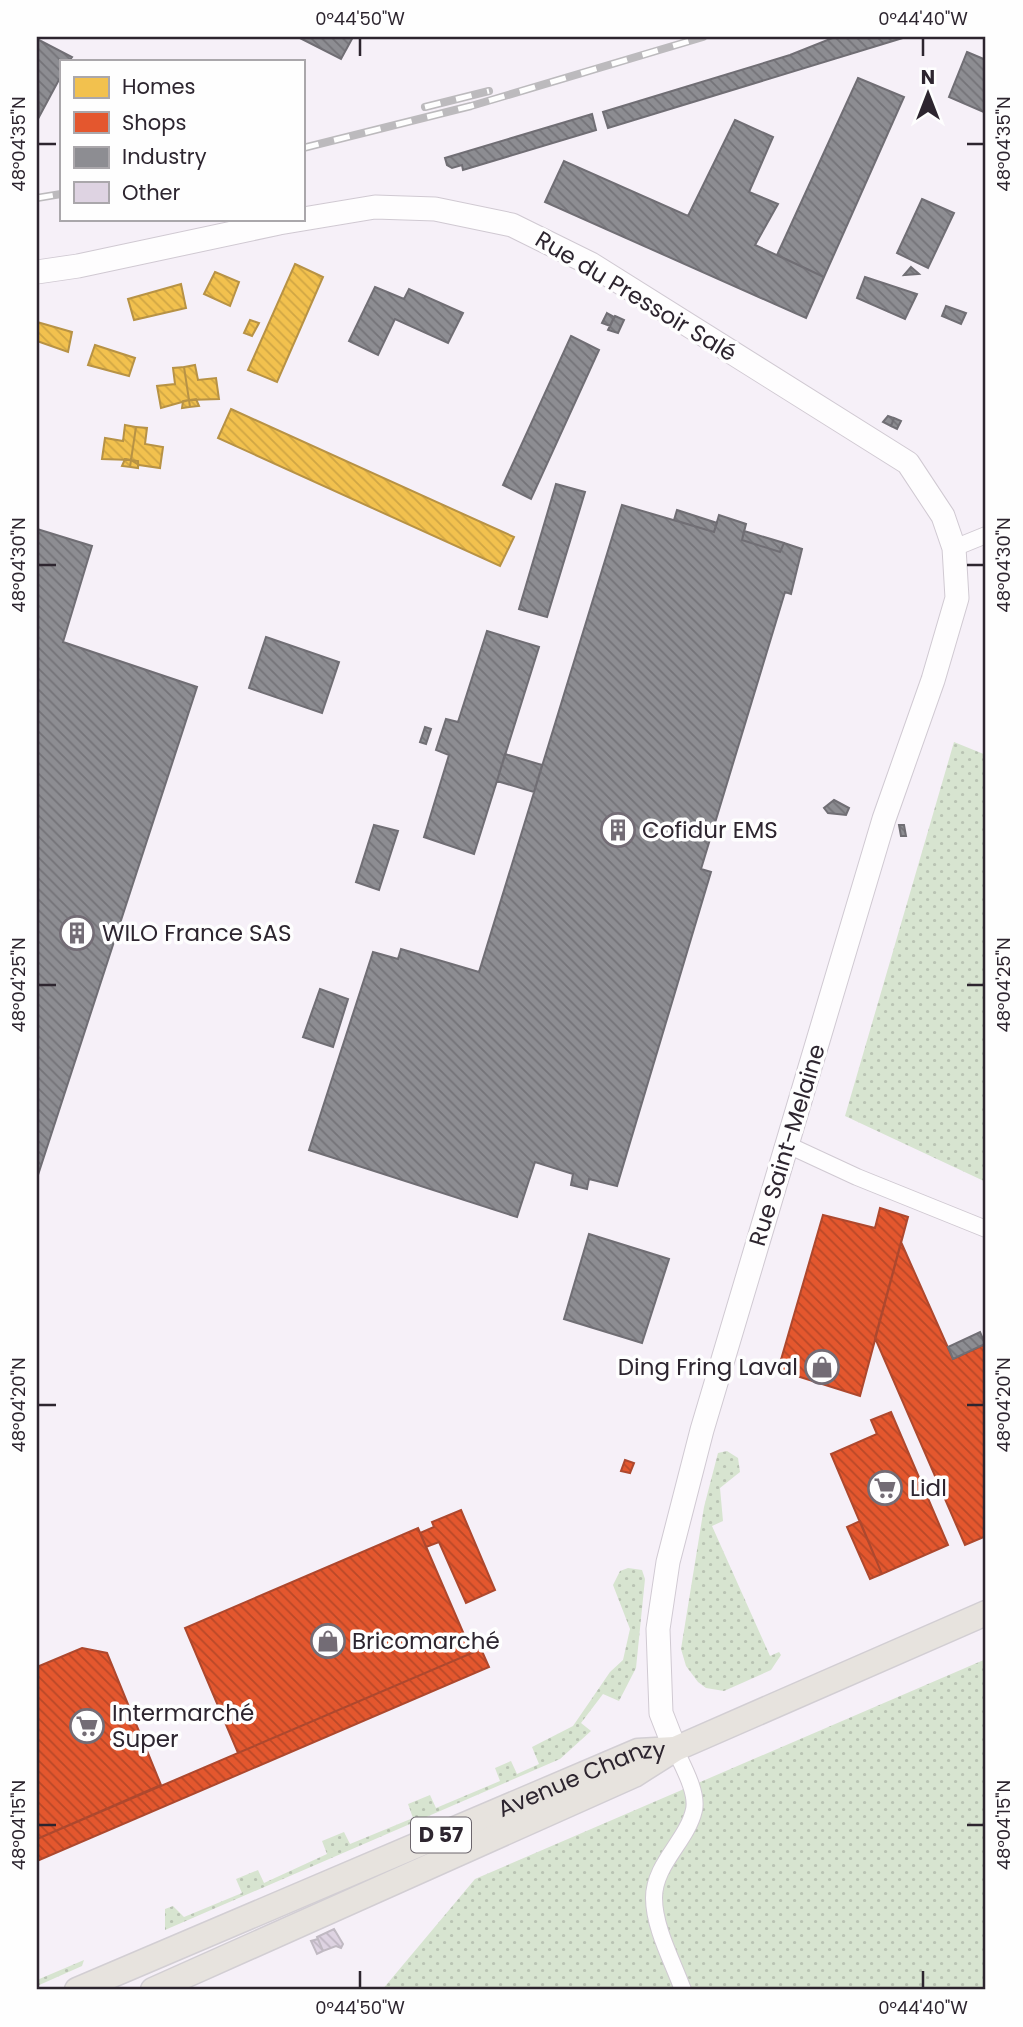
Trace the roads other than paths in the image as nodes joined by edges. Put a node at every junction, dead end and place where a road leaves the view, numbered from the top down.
1 (304, 219) edge
2 (297, 220) edge
3 (37, 272) edge
4 (986, 535) edge
5 (954, 548) junction
6 (788, 1145) junction
7 (986, 1229) edge
8 (986, 1613) edge
9 (675, 1749) junction
10 (77, 1990) edge
11 (153, 1990) edge
12 (683, 1990) edge

1 - 5 main road, Rue du Pressoir Salé
2 - 3 main road, Rue du Pressoir Salé
4 - 5 street
5 - 6 main road, Rue Saint-Melaine
6 - 7 street
6 - 9 main road, Rue Saint-Melaine
8 - 9 main road, D 57
9 - 10 main road, Avenue Chanzy / D 57
9 - 11 main road, Avenue Chanzy / D 57
9 - 12 street

